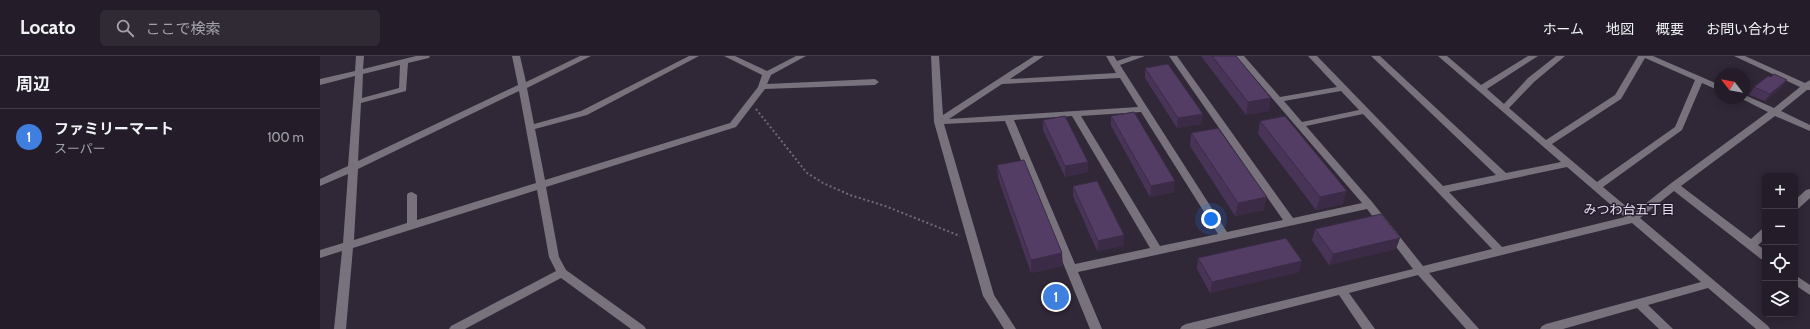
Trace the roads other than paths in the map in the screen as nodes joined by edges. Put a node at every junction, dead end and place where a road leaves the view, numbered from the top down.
1 (360, 56) edge
2 (426, 56) edge
3 (516, 56) edge
4 (587, 56) edge
5 (695, 56) edge
6 (728, 56) edge
7 (802, 56) edge
8 (935, 56) edge
9 (1040, 56) edge
10 (1141, 56) edge
11 (1173, 56) edge
12 (1240, 56) edge
13 (1312, 56) edge
14 (1375, 56) edge
15 (1442, 56) edge
16 (1534, 56) edge
17 (1561, 56) edge
18 (1642, 56) edge
19 (1646, 56) edge
20 (1738, 56) edge
21 (1112, 60) edge
22 (404, 61) junction
23 (358, 72) junction
24 (767, 74) junction
25 (1122, 75) junction
26 (1700, 79) junction
27 (320, 82) edge
28 (875, 82) dead end
29 (1000, 82) junction
30 (1714, 85) edge
31 (1808, 86) edge
32 (523, 87) junction
33 (762, 87) junction
34 (1343, 88) junction
35 (1481, 89) junction
36 (1278, 100) junction
37 (1750, 100) edge
38 (357, 102) junction
39 (1144, 109) junction
40 (1504, 109) junction
41 (1776, 111) junction
42 (1366, 112) junction
43 (1075, 113) junction
44 (1008, 117) junction
45 (939, 122) junction
46 (1299, 124) junction
47 (530, 128) junction
48 (1810, 128) edge
49 (1546, 144) junction
50 (1568, 164) junction
51 (353, 168) junction
52 (1504, 178) junction
53 (320, 183) edge
54 (540, 186) junction
55 (1674, 186) junction
56 (1597, 187) junction
57 (1441, 190) junction
58 (1810, 192) edge
59 (412, 195) dead end
60 (1798, 203) edge
61 (1369, 205) junction
62 (1633, 219) junction
63 (1291, 222) junction
64 (412, 225) junction
65 (1762, 236) edge
66 (1225, 237) junction
67 (348, 245) junction
68 (1751, 245) junction
69 (1157, 251) junction
70 (1500, 251) junction
71 (320, 254) edge
72 (1762, 254) edge
73 (1072, 269) junction
74 (1421, 271) junction
75 (562, 273) junction
76 (1711, 283) junction
77 (1341, 290) junction
78 (1639, 303) junction
79 (1571, 326) edge
80 (340, 329) edge
81 (455, 329) edge
82 (640, 329) edge
83 (1010, 329) edge
84 (1096, 329) edge
85 (1186, 329) edge
86 (1369, 329) edge
87 (1473, 329) edge
88 (1546, 329) edge
89 (1667, 329) edge
90 (1764, 329) edge

1 - 23 street
2 - 22 street
3 - 32 street
4 - 32 street
5 - 47 street
6 - 24 street
7 - 24 street
8 - 45 street
9 - 29 street
10 - 21 street
11 - 63 street
12 - 36 street
13 - 34 street
14 - 52 street
15 - 35 street
16 - 35 street
17 - 40 street
18 - 49 street
19 - 26 street
20 - 31 street
21 - 25 street
22 - 23 street
22 - 38 street
23 - 27 street
23 - 38 street
24 - 33 street
25 - 29 street
25 - 39 street
26 - 30 street
26 - 56 street
28 - 33 street
29 - 45 street
31 - 41 street
32 - 47 street
32 - 51 street
33 - 54 street
34 - 36 street
34 - 42 street
35 - 40 street
36 - 46 street
37 - 41 street
38 - 51 street
39 - 43 street
39 - 66 street
40 - 49 street
41 - 48 street
41 - 55 street
42 - 46 street
42 - 57 street
43 - 44 street
43 - 69 street
44 - 45 street
44 - 73 street
45 - 83 street
46 - 61 street
47 - 54 street
49 - 50 street
50 - 52 street
50 - 56 street
51 - 53 street
51 - 67 street
52 - 57 street
54 - 64 street
54 - 75 street
55 - 62 street
55 - 68 street
56 - 62 street
57 - 70 street
58 - 60 street
59 - 64 street
61 - 63 street
61 - 74 street
62 - 70 street
62 - 76 street
63 - 66 street
64 - 67 street
65 - 68 street
66 - 69 street
67 - 71 street
67 - 80 street
68 - 72 street
69 - 73 street
70 - 74 street
73 - 84 street
74 - 77 street
74 - 87 street
75 - 81 street
75 - 82 street
76 - 78 street
76 - 90 street
77 - 85 street
77 - 86 street
78 - 79 street
78 - 89 street
79 - 88 street

